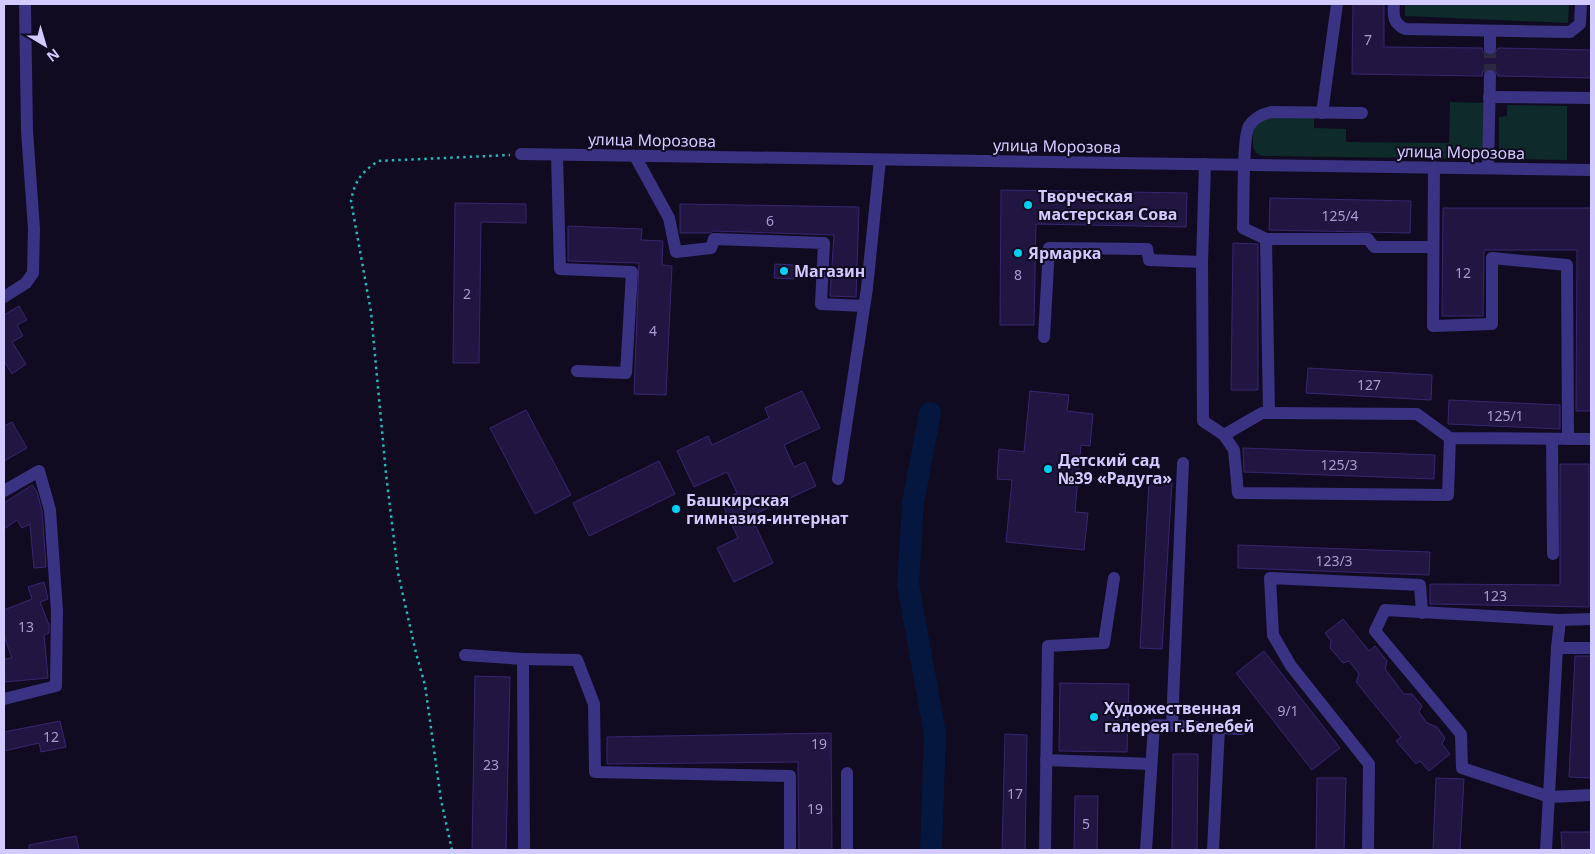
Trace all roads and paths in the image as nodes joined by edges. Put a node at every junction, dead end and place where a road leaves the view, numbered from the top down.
1 (26, 4) edge
2 (1337, 4) edge
3 (1394, 4) edge
4 (1581, 4) edge
5 (1490, 31) junction
6 (1490, 48) tunnel mouth
7 (1490, 76) tunnel mouth
8 (1489, 97) junction
9 (1591, 98) edge
10 (1322, 113) junction
11 (1362, 113) dead end
12 (521, 154) joint
13 (557, 155) junction
14 (635, 156) junction
15 (880, 160) junction
16 (1204, 164) junction
17 (1245, 165) junction
18 (1434, 167) junction
19 (1488, 168) junction
20 (1591, 170) edge
21 (1266, 239) junction
22 (1433, 247) junction
23 (1202, 262) junction
24 (4, 297) edge
25 (864, 306) junction
26 (1044, 337) dead end
27 (577, 371) dead end
28 (1269, 414) junction
29 (1224, 434) junction
30 (1450, 438) junction
31 (1552, 439) junction
32 (1568, 439) junction
33 (1591, 439) edge
34 (1183, 463) dead end
35 (838, 479) dead end
36 (4, 491) edge
37 (1553, 554) dead end
38 (1114, 578) dead end
39 (1422, 613) junction
40 (1560, 620) junction
41 (1591, 620) edge
42 (1557, 648) junction
43 (1591, 648) edge
44 (465, 655) dead end
45 (524, 660) junction
46 (4, 700) edge
47 (1172, 725) junction
48 (1219, 728) junction
49 (1241, 729) dead end
50 (1046, 760) junction
51 (1151, 764) junction
52 (847, 773) dead end
53 (1591, 795) edge
54 (1550, 797) junction
55 (452, 850) edge
56 (524, 850) edge
57 (790, 850) edge
58 (847, 850) edge
59 (1045, 850) edge
60 (1146, 850) edge
61 (1213, 850) edge
62 (1368, 850) edge
63 (1546, 850) edge

1 - 24 street
2 - 10 street
3 - 5 street
4 - 5 street
5 - 6 street
7 - 8 street
8 - 9 street
8 - 19 street
10 - 11 street
10 - 17 street
12 - 13 street, улица Морозова
12 - 55 path
13 - 14 street, улица Морозова
13 - 27 street
14 - 15 street, улица Морозова
14 - 25 street
15 - 16 street, улица Морозова
15 - 25 street
16 - 17 street, улица Морозова
16 - 23 street
17 - 18 street, улица Морозова
17 - 21 street
18 - 19 street, улица Морозова
18 - 22 street
19 - 20 street, улица Морозова
21 - 22 street
21 - 28 street
22 - 32 street
23 - 26 street
23 - 29 street
25 - 35 street
28 - 29 street
28 - 30 street
29 - 30 street
30 - 31 street
31 - 32 street
31 - 37 street
32 - 33 street
34 - 47 street
36 - 46 street
38 - 50 street
39 - 40 street
39 - 54 street
39 - 62 street
40 - 41 street
40 - 42 street
42 - 43 street
42 - 54 street
44 - 45 street
45 - 56 street
45 - 57 street
47 - 48 street
47 - 51 street
48 - 49 street
48 - 61 street
50 - 51 street
50 - 59 street
51 - 60 street
52 - 58 street
53 - 54 street
54 - 63 street

